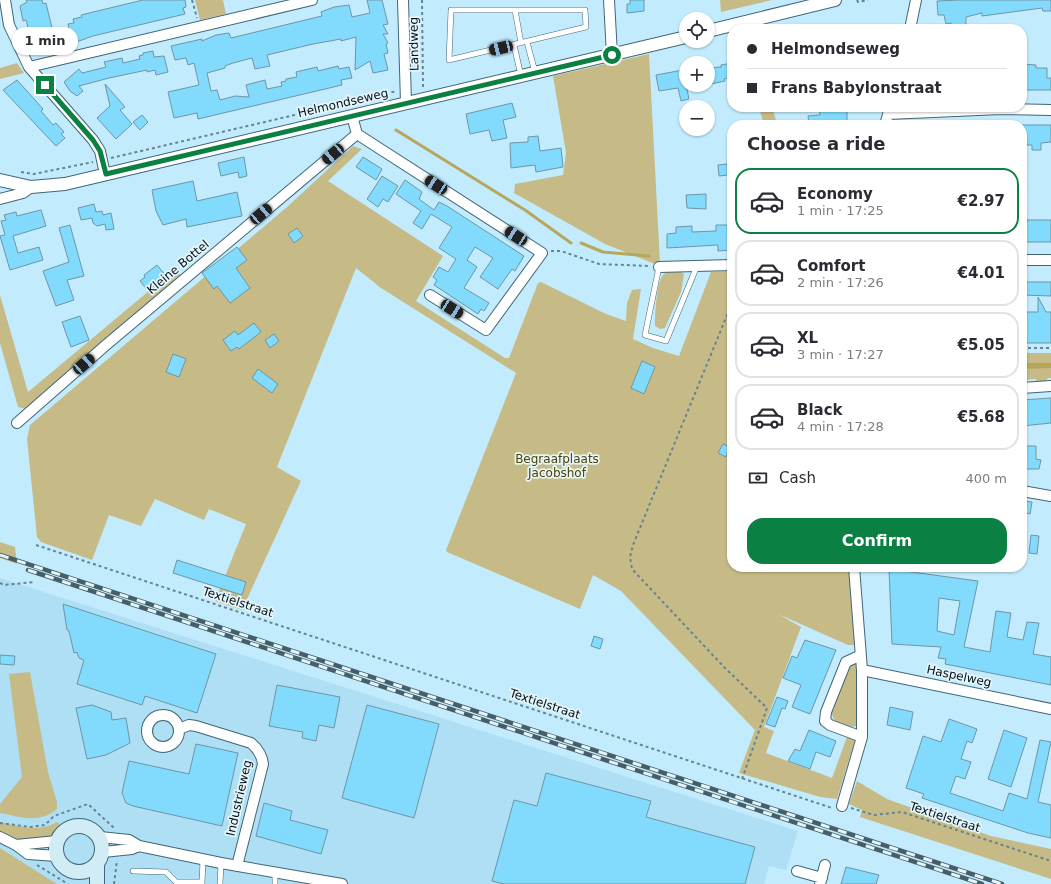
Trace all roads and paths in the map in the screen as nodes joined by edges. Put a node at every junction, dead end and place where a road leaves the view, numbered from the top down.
1 (5, 0) edge
2 (192, 0) edge
3 (312, 0) edge
4 (403, 0) edge
5 (422, 0) edge
6 (609, 0) edge
7 (835, 0) edge
8 (857, 0) edge
9 (868, 0) edge
10 (916, 0) edge
11 (515, 10) junction
12 (737, 24) edge
13 (911, 24) edge
14 (199, 26) junction
15 (727, 26) edge
16 (715, 29) edge
17 (679, 39) edge
18 (527, 42) junction
19 (521, 44) junction
20 (514, 45) junction
21 (612, 55) junction
22 (29, 67) junction
23 (535, 73) junction
24 (521, 76) junction
25 (424, 88) joint
26 (406, 91) junction
27 (406, 103) junction
28 (1027, 110) edge
29 (1051, 110) edge
30 (352, 116) junction
31 (357, 134) junction
32 (102, 160) junction
33 (19, 172) dead end
34 (106, 174) junction
35 (0, 180) edge
36 (31, 187) junction
37 (0, 199) edge
38 (542, 253) junction
39 (1027, 260) edge
40 (1051, 260) edge
41 (727, 265) edge
42 (697, 266) junction
43 (659, 267) junction
44 (430, 295) dead end
45 (727, 314) edge
46 (1027, 348) edge
47 (1051, 348) edge
48 (1051, 386) edge
49 (1027, 388) edge
50 (17, 423) dead end
51 (1027, 492) edge
52 (1051, 496) edge
53 (36, 545) dead end
54 (854, 572) edge
55 (35, 582) dead end
56 (0, 583) edge
57 (859, 656) junction
58 (862, 670) junction
59 (1051, 709) edge
60 (179, 729) dead end
61 (862, 737) junction
62 (742, 779) junction
63 (88, 804) dead end
64 (842, 806) junction
65 (0, 823) edge
66 (0, 837) edge
67 (100, 837) junction
68 (57, 841) junction
69 (16, 845) junction
70 (139, 846) junction
71 (103, 852) junction
72 (57, 856) junction
73 (203, 859) junction
74 (1051, 861) edge
75 (35, 863) dead end
76 (221, 863) junction
77 (97, 865) junction
78 (825, 865) dead end
79 (237, 866) junction
80 (133, 871) dead end
81 (797, 871) dead end
82 (79, 872) junction
83 (275, 872) junction
84 (299, 880) edge
85 (821, 881) edge
86 (202, 883) edge
87 (68, 884) edge
88 (88, 884) edge
89 (97, 884) edge
90 (220, 884) edge
91 (275, 884) edge
92 (342, 884) edge

1 - 22 street
2 - 14 path
3 - 14 street
4 - 26 street
5 - 25 path, Landweg
6 - 21 street
7 - 12 street
8 - 9 path
10 - 13 street
11 - 18 lane
11 - 19 lane
11 - 20 lane
14 - 22 street
15 - 16 street
17 - 21 street, Helmondseweg
18 - 19 lane
18 - 23 lane
19 - 20 lane
20 - 24 lane
21 - 23 street, Helmondseweg
22 - 32 street
23 - 24 street, Helmondseweg
24 - 27 street, Helmondseweg
25 - 26 path, Helmondseweg
26 - 27 street
26 - 32 path, Helmondseweg
27 - 30 street, Helmondseweg
28 - 29 street
30 - 31 street
30 - 34 street, Helmondseweg
31 - 38 street
31 - 50 street, Kleine Bottel
32 - 33 path, Helmondseweg
32 - 34 street
34 - 36 street, Helmondseweg
35 - 36 street, Helmondseweg
36 - 37 street
38 - 43 path
38 - 44 street
39 - 40 street
41 - 42 street
42 - 43 street
42 - 43 lane
45 - 62 path
46 - 47 path
48 - 49 street
51 - 52 street
53 - 62 path, Textielstraat
54 - 57 street
55 - 56 path
57 - 58 street
57 - 61 street
58 - 59 street, Haspelweg
58 - 61 street
60 - 79 street, Industrieweg
61 - 64 street
62 - 64 path, Textielstraat
63 - 65 path
64 - 74 path, Textielstraat
66 - 69 street
67 - 68 main road
67 - 70 street
67 - 71 main road
68 - 69 street
68 - 72 main road
69 - 72 street
70 - 71 street
70 - 73 street
71 - 77 main road
72 - 82 main road
73 - 76 street
73 - 86 lane
75 - 87 path
76 - 79 street
76 - 90 lane
77 - 82 main road
77 - 89 main road
78 - 85 street
79 - 83 street
80 - 86 lane
81 - 85 street
82 - 88 main road
83 - 84 street
83 - 91 lane
84 - 92 street

